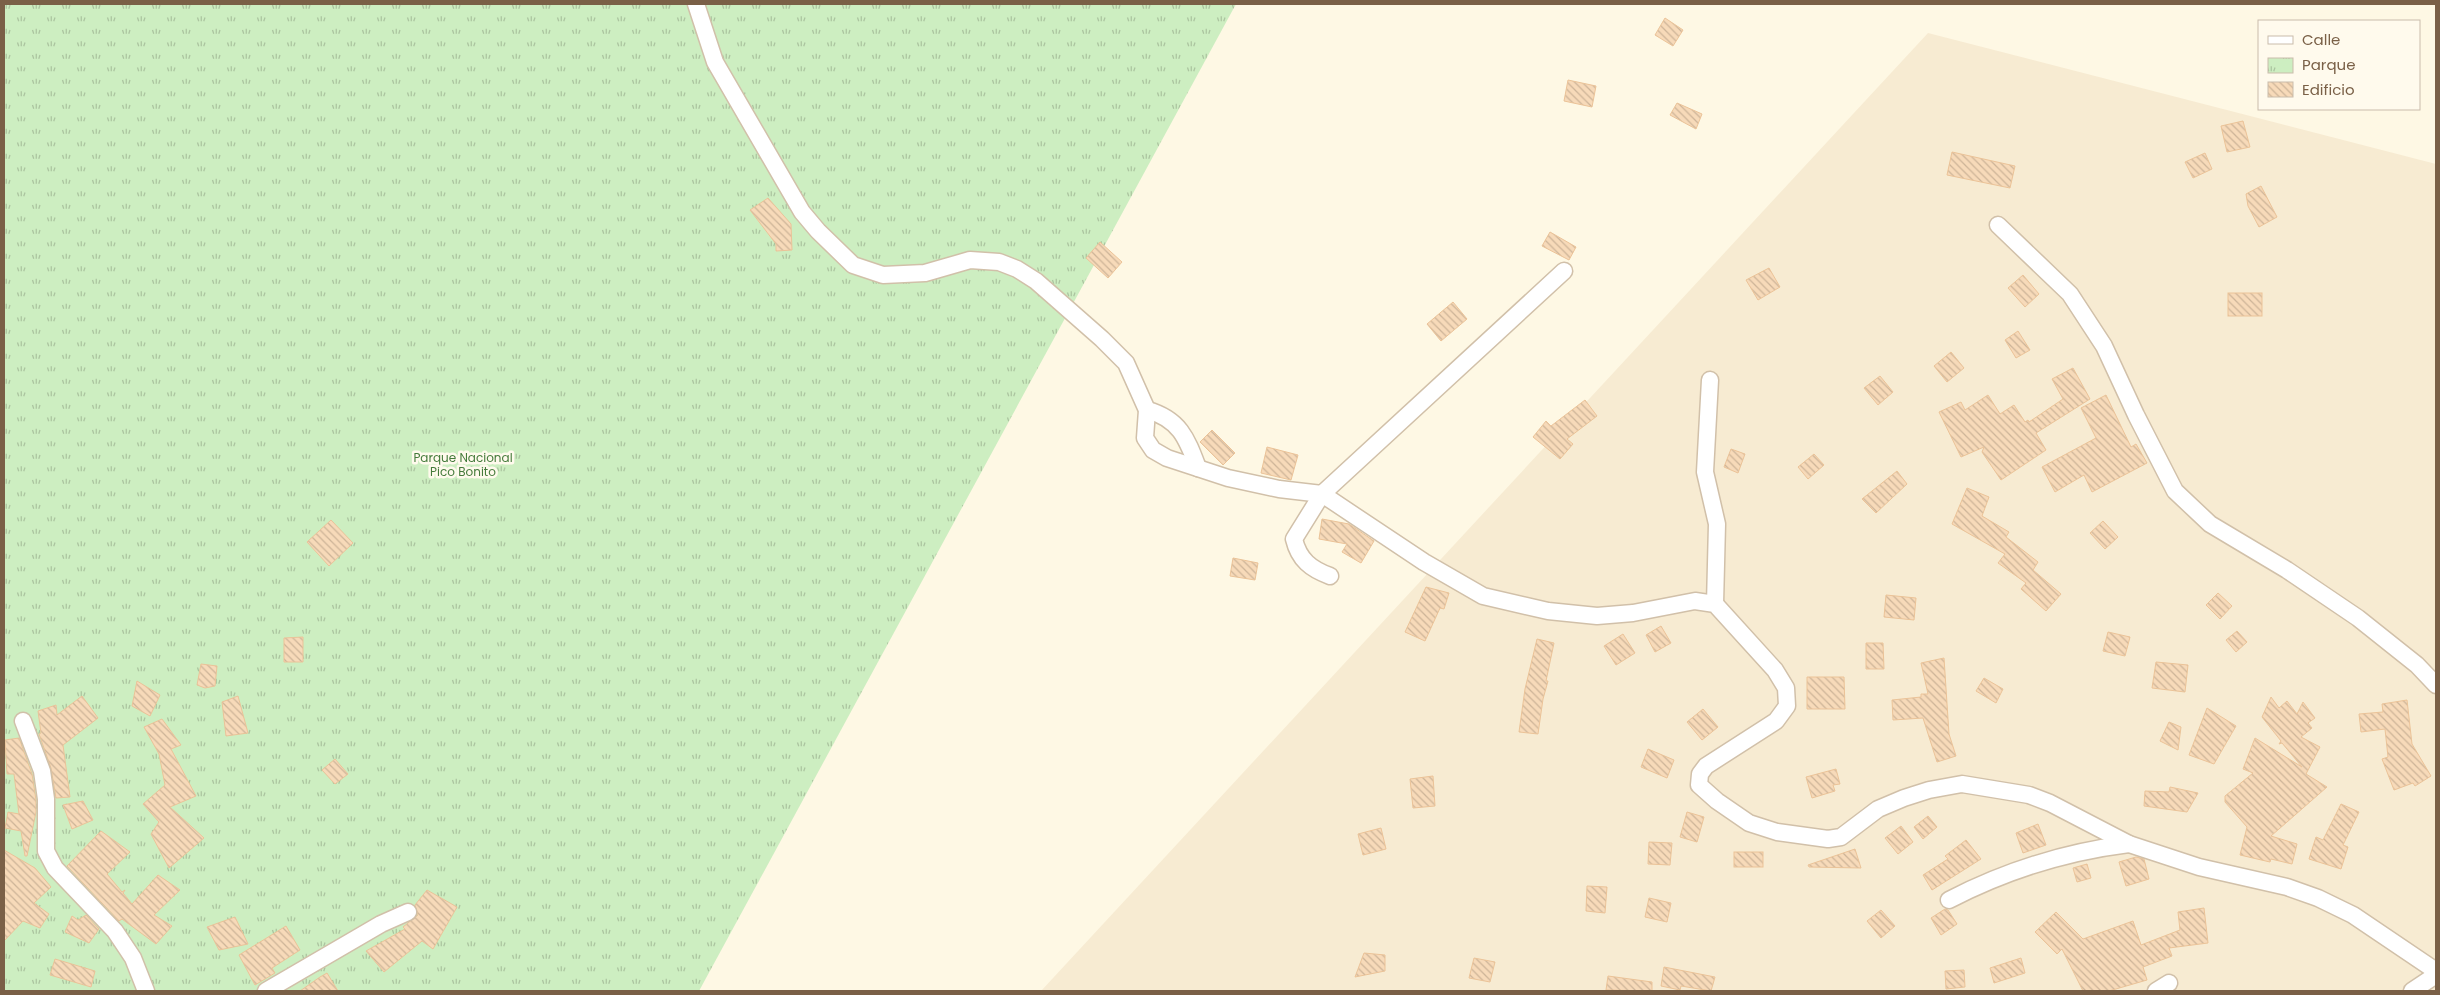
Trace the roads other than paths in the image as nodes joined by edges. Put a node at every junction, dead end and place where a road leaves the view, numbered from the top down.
1 (696, 4) edge
2 (1998, 225) dead end
3 (1564, 271) dead end
4 (1710, 380) dead end
5 (1147, 410) junction
6 (1198, 468) junction
7 (1322, 494) junction
8 (1330, 576) dead end
9 (1715, 604) junction
10 (2436, 685) edge
11 (23, 721) dead end
12 (2129, 844) junction
13 (1948, 900) dead end
14 (408, 912) dead end
15 (2436, 973) edge
16 (146, 991) edge
17 (266, 991) edge
18 (2412, 991) edge

1 - 5 street
2 - 10 street
3 - 7 street
4 - 9 street
5 - 6 street
5 - 6 street
6 - 7 street
7 - 8 street
7 - 9 street
9 - 12 street
11 - 16 street
12 - 13 street
12 - 15 street
14 - 17 street
15 - 18 street

